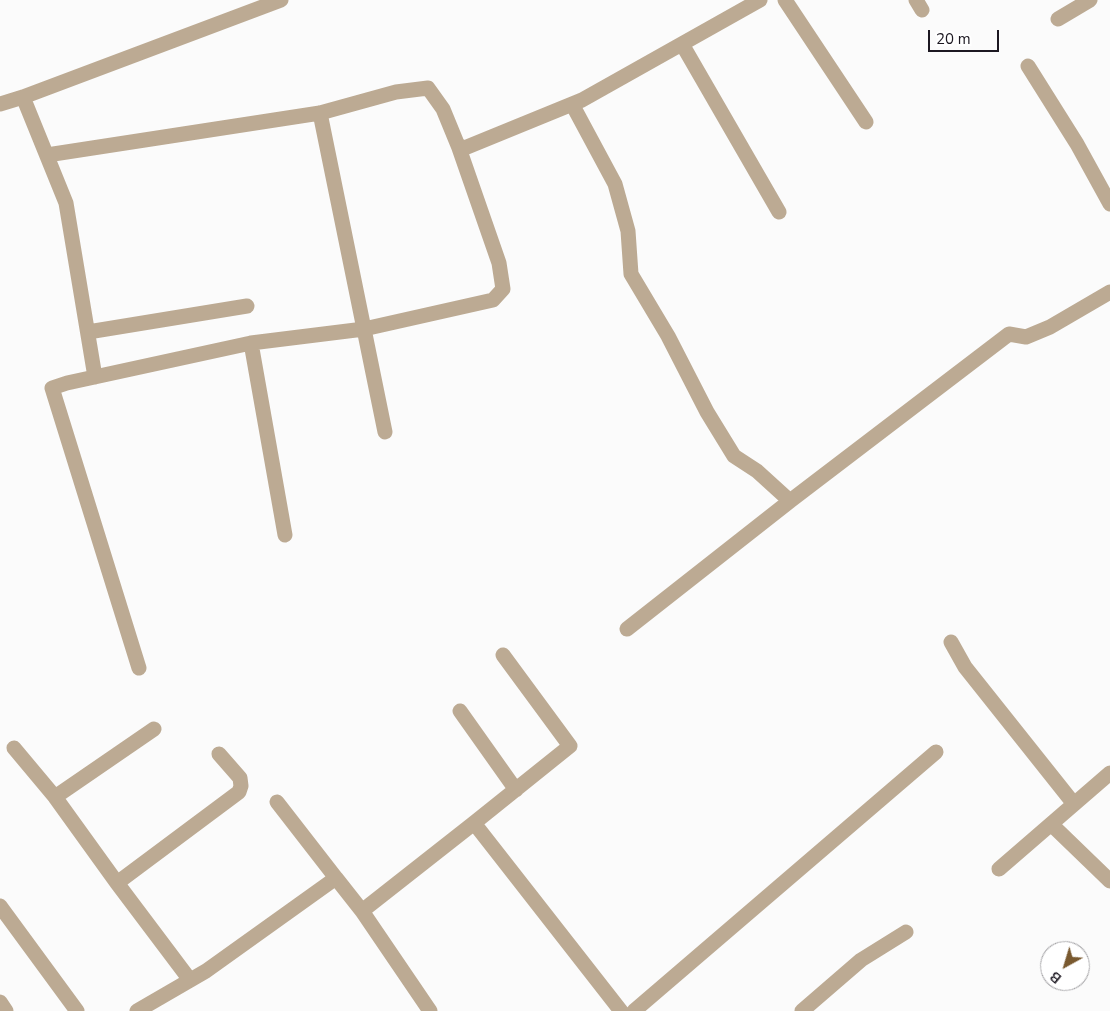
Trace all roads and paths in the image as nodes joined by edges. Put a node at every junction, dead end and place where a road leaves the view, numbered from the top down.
1 (281, 0) edge
2 (760, 0) edge
3 (785, 0) edge
4 (1090, 0) edge
5 (1058, 20) dead end
6 (682, 44) junction
7 (1028, 66) dead end
8 (23, 97) junction
9 (0, 104) edge
10 (572, 104) junction
11 (320, 113) junction
12 (866, 122) dead end
13 (459, 148) junction
14 (47, 155) junction
15 (1110, 204) edge
16 (779, 212) dead end
17 (1110, 292) edge
18 (247, 306) dead end
19 (364, 329) junction
20 (88, 332) junction
21 (252, 342) junction
22 (95, 377) junction
23 (385, 432) dead end
24 (790, 502) junction
25 (286, 535) dead end
26 (627, 629) dead end
27 (951, 642) dead end
28 (503, 655) dead end
29 (139, 668) dead end
30 (460, 712) dead end
31 (154, 729) dead end
32 (14, 748) dead end
33 (936, 752) dead end
34 (219, 754) dead end
35 (1110, 773) edge
36 (516, 790) junction
37 (55, 797) junction
38 (277, 802) dead end
39 (1074, 804) junction
40 (474, 823) junction
41 (1051, 824) junction
42 (999, 869) dead end
43 (336, 878) junction
44 (1110, 881) edge
45 (117, 884) junction
46 (0, 906) edge
47 (362, 911) junction
48 (906, 932) dead end
49 (190, 980) junction
50 (0, 1002) edge
51 (6, 1011) edge
52 (77, 1011) edge
53 (137, 1011) edge
54 (430, 1011) edge
55 (621, 1011) edge
56 (634, 1011) edge
57 (802, 1011) edge

1 - 8 street
2 - 6 street
3 - 12 street
4 - 5 street
6 - 10 street
6 - 16 street
7 - 15 street
8 - 9 street
8 - 14 street
10 - 13 street
10 - 24 street
11 - 13 street
11 - 14 street
11 - 19 street
13 - 19 street
14 - 20 street
17 - 24 street
18 - 20 street
19 - 21 street
19 - 23 street
20 - 22 street
21 - 22 street
21 - 25 street
22 - 29 street
24 - 26 street
27 - 39 street
28 - 36 street
30 - 36 street
31 - 37 street
32 - 37 street
33 - 56 street
34 - 45 street
35 - 39 street
36 - 40 street
37 - 45 street
38 - 43 street
39 - 41 street
40 - 47 street
40 - 55 street
41 - 42 street
41 - 44 street
43 - 47 street
43 - 49 street
45 - 49 street
46 - 52 street
47 - 54 street
48 - 57 street
49 - 53 street
50 - 51 street

